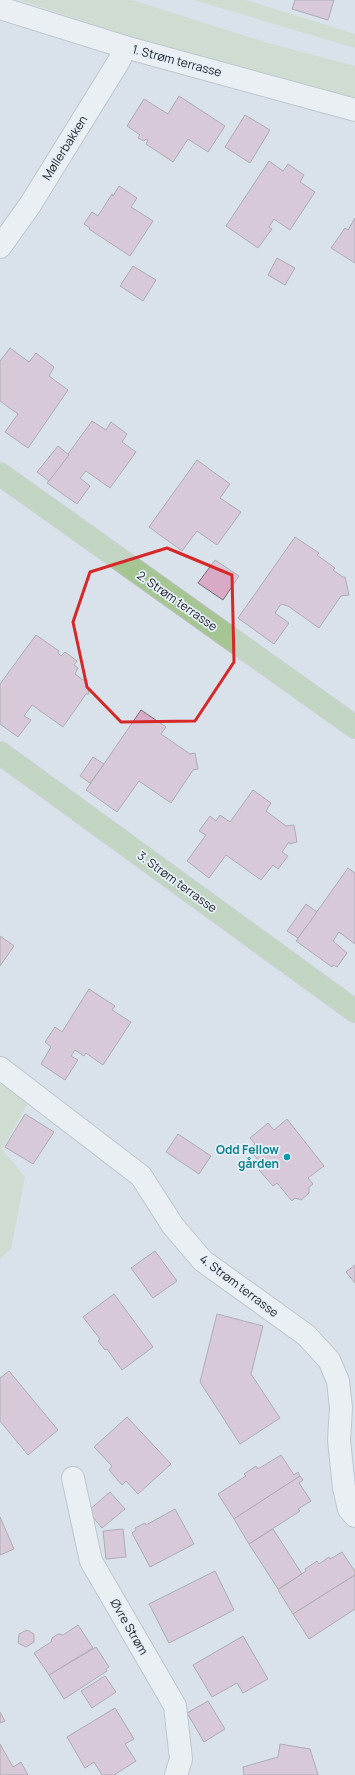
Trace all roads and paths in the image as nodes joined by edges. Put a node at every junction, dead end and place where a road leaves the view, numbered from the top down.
1 (0, 8) edge
2 (125, 47) junction
3 (355, 110) edge
4 (0, 247) edge
5 (0, 474) edge
6 (355, 727) edge
7 (0, 753) edge
8 (355, 1011) edge
9 (0, 1068) edge
10 (73, 1478) dead end
11 (355, 1516) edge
12 (176, 1775) edge

1 - 2 street, 1. Strøm terrasse
2 - 3 street, 1. Strøm terrasse
2 - 4 street, Møllerbakken
5 - 6 main road, 2. Strøm terrasse
7 - 8 main road, 3. Strøm terrasse
9 - 11 street, 4. Strøm terrasse
10 - 12 street, Øvre Strøm

